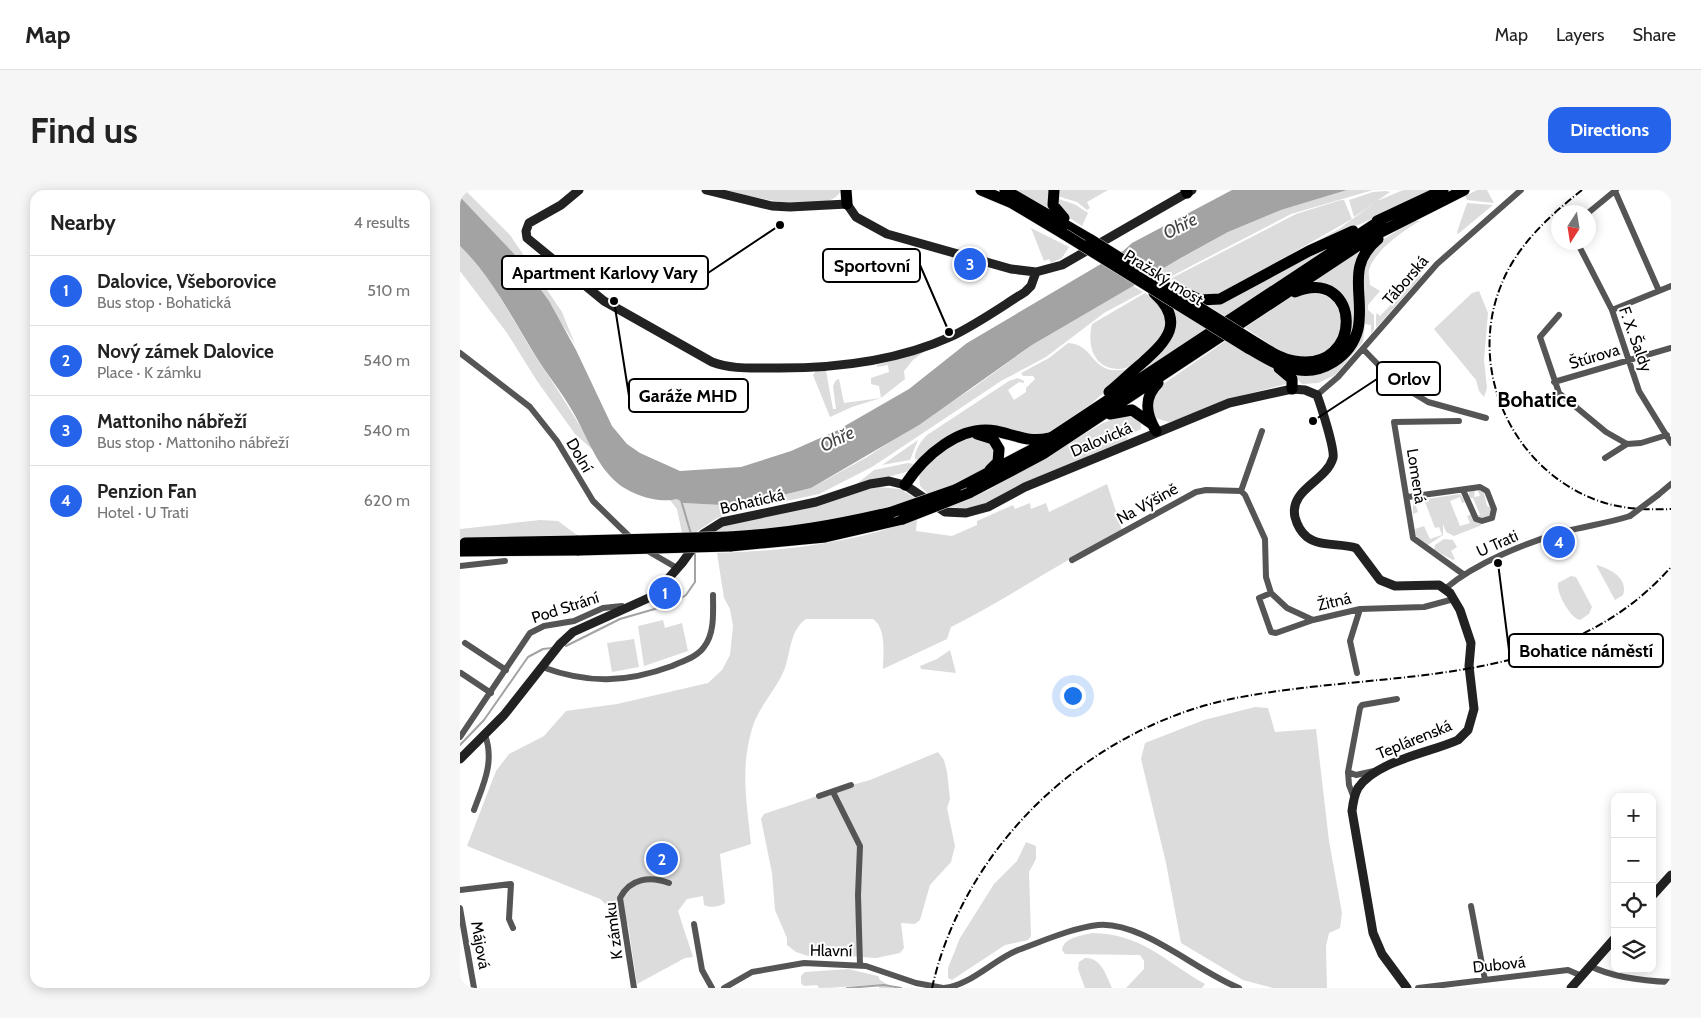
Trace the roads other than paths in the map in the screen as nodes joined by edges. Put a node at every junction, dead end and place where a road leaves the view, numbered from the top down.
1 (579, 190) edge
2 (706, 190) edge
3 (981, 190) edge
4 (1005, 190) edge
5 (1054, 190) edge
6 (1443, 190) edge
7 (1464, 190) edge
8 (1521, 190) edge
9 (1616, 190) edge
10 (1188, 191) edge
11 (847, 195) edge
12 (1596, 206) edge
13 (1384, 218) junction
14 (1400, 221) junction
15 (1068, 228) junction
16 (1581, 250) edge
17 (1036, 272) junction
18 (1148, 281) junction
19 (1671, 286) edge
20 (1659, 291) junction
21 (1269, 306) junction
22 (1612, 310) junction
23 (1559, 315) dead end
24 (1252, 345) junction
25 (1363, 348) junction
26 (1671, 348) edge
27 (460, 353) edge
28 (1629, 360) junction
29 (1174, 368) junction
30 (1554, 382) junction
31 (1292, 389) junction
32 (1316, 395) junction
33 (1090, 411) junction
34 (1486, 418) dead end
35 (1458, 421) dead end
36 (1090, 424) junction
37 (1154, 428) junction
38 (1262, 431) dead end
39 (1667, 435) junction
40 (1051, 438) junction
41 (956, 439) junction
42 (1671, 443) edge
43 (1627, 444) junction
44 (1605, 458) dead end
45 (984, 475) junction
46 (1671, 484) edge
47 (905, 485) junction
48 (1463, 490) junction
49 (1241, 491) junction
50 (1408, 498) junction
51 (730, 541) junction
52 (460, 545) edge
53 (1072, 560) dead end
54 (505, 561) dead end
55 (460, 566) edge
56 (677, 568) junction
57 (1463, 574) junction
58 (1446, 588) junction
59 (1271, 593) junction
60 (713, 596) dead end
61 (1454, 599) junction
62 (623, 608) junction
63 (1360, 609) junction
64 (1313, 620) junction
65 (465, 643) dead end
66 (542, 667) junction
67 (506, 670) junction
68 (1357, 673) dead end
69 (461, 674) edge
70 (491, 692) junction
71 (1397, 699) dead end
72 (485, 735) junction
73 (460, 737) edge
74 (460, 758) edge
75 (1375, 771) junction
76 (1348, 772) junction
77 (851, 785) dead end
78 (833, 792) junction
79 (819, 796) dead end
80 (1354, 798) junction
81 (474, 810) dead end
82 (1671, 875) edge
83 (669, 883) dead end
84 (460, 890) edge
85 (1656, 892) edge
86 (1470, 906) dead end
87 (460, 908) edge
88 (694, 924) dead end
89 (513, 928) dead end
90 (1611, 942) edge
91 (860, 965) junction
92 (1590, 966) junction
93 (1582, 976) junction
94 (1485, 980) junction
95 (1668, 984) edge
96 (474, 988) edge
97 (634, 988) edge
98 (712, 988) edge
99 (724, 988) edge
100 (942, 988) edge
101 (1239, 988) edge
102 (1406, 988) edge
103 (1418, 988) edge
104 (1571, 988) edge

1 - 17 street
2 - 11 street
3 - 15 highway
4 - 15 highway
5 - 15 highway
6 - 13 highway
7 - 14 highway
8 - 25 street, Táborská
9 - 12 street
9 - 20 street
10 - 17 street
11 - 17 street
13 - 18 highway, bridge
13 - 33 highway
14 - 21 highway
14 - 24 highway
15 - 18 highway, Pražský most, bridge
15 - 18 highway, Pražský most, bridge
16 - 22 street, F. X. Šaldy
18 - 24 highway, Pražský most, bridge
18 - 33 highway, bridge
19 - 20 street
20 - 22 street
21 - 24 highway
21 - 29 highway
22 - 28 street, F. X. Šaldy
23 - 30 street
24 - 31 highway
25 - 32 street, Táborská
25 - 34 street
26 - 28 street, Štúrova
27 - 56 street, Dolní
28 - 30 street, Štúrova
28 - 39 street, F. X. Šaldy
29 - 36 highway
29 - 37 highway
30 - 43 street
31 - 32 street, Dalovická
31 - 37 street, Dalovická
32 - 58 street
33 - 40 highway
35 - 50 street, Lomená
36 - 37 highway
36 - 51 highway, bridge
37 - 47 street, Dalovická
38 - 49 street
39 - 42 street, F. X. Šaldy
39 - 43 street
40 - 41 highway
40 - 45 highway
41 - 45 highway
41 - 47 highway
43 - 44 street
45 - 51 highway, bridge
46 - 57 street, U Trati, bridge
47 - 56 street, Bohatická
48 - 48 street
48 - 50 street
49 - 53 street, Na Výšině
49 - 59 street
50 - 57 street, Lomená
51 - 52 highway, bridge
54 - 55 street
56 - 62 street, Bohatická
57 - 58 street, U Trati
58 - 61 street, Teplárenská
59 - 64 street
59 - 64 street, Žitná
60 - 66 street
61 - 63 street, Žitná
61 - 75 street, Teplárenská
62 - 66 street, Bohatická
62 - 67 street, Pod Strání
63 - 64 street, Žitná
63 - 68 street
65 - 67 street
66 - 72 street, Bohatická
67 - 70 street, Pod Strání
69 - 70 street
70 - 73 street, Pod Strání
71 - 76 street
72 - 74 street, Bohatická
72 - 81 street
75 - 76 street
75 - 80 street, Teplárenská
76 - 80 street
77 - 78 street
78 - 79 street
78 - 91 street
80 - 102 street
82 - 85 street
83 - 97 street, K zámku
84 - 89 street
86 - 94 street
87 - 96 street, Májová
88 - 98 street
90 - 92 street
91 - 99 street, Hlavní
91 - 100 street, Hlavní
92 - 93 street
92 - 95 street
93 - 94 street, Dubová
93 - 104 street
94 - 103 street, Dubová
100 - 101 street

